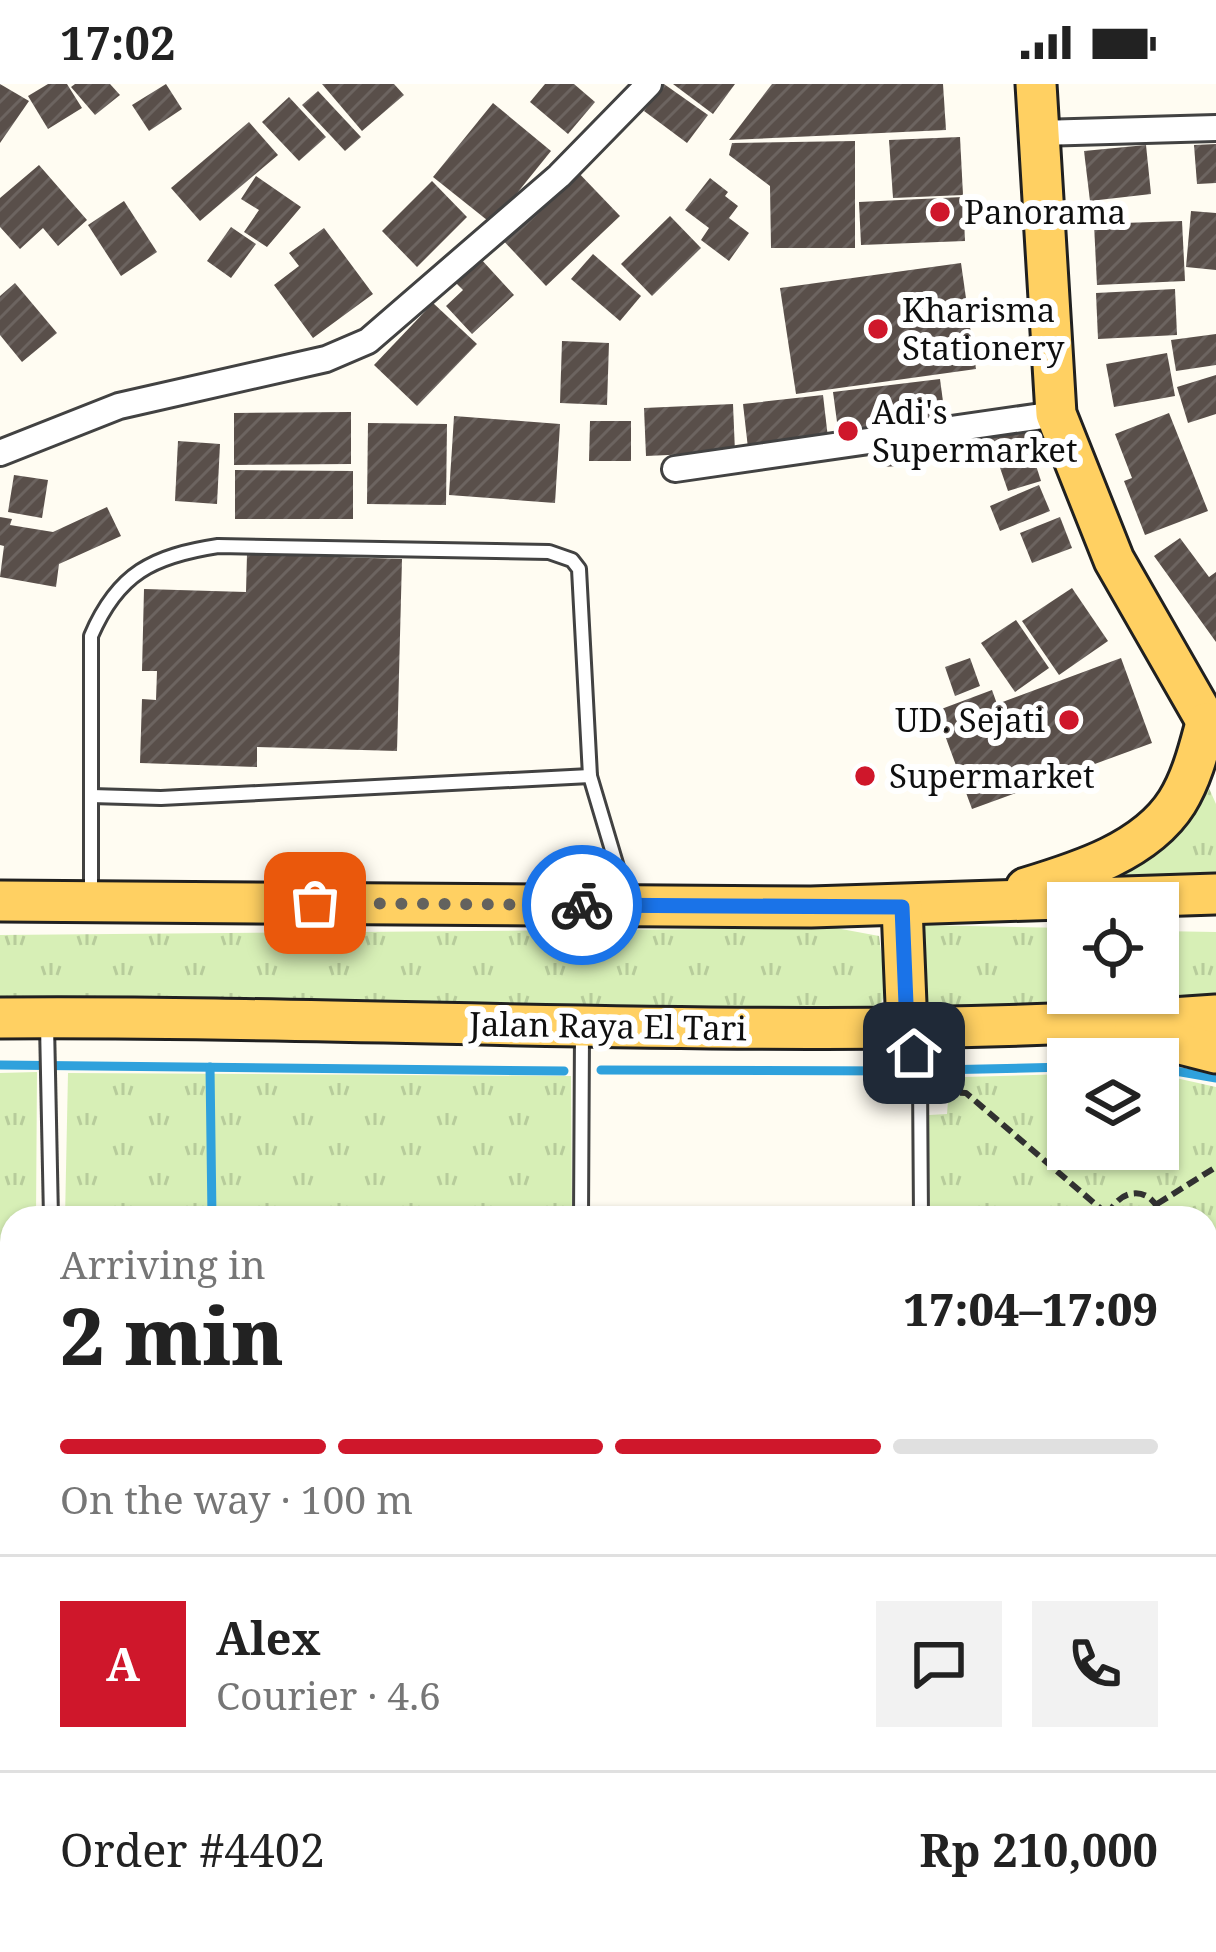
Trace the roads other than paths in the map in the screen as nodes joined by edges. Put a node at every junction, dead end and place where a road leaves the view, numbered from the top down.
1 (649, 84) edge
2 (1036, 84) edge
3 (1216, 128) edge
4 (1039, 133) junction
5 (1056, 414) junction
6 (0, 453) edge
7 (675, 469) dead end
8 (1211, 730) edge
9 (590, 776) junction
10 (91, 796) junction
11 (1216, 894) edge
12 (0, 901) edge
13 (91, 902) junction
14 (975, 903) junction
15 (628, 905) junction
16 (902, 907) junction
17 (1216, 1015) edge
18 (0, 1018) edge
19 (46, 1018) junction
20 (1101, 1023) junction
21 (582, 1026) junction
22 (907, 1028) junction
23 (1216, 1053) edge
24 (51, 1206) edge
25 (581, 1206) edge
26 (921, 1206) edge

1 - 6 street
2 - 4 main road
3 - 4 street
4 - 5 main road
5 - 7 street
5 - 8 main road
8 - 14 main road
9 - 10 lane
9 - 10 lane
9 - 15 lane
10 - 13 lane
11 - 14 main road
12 - 13 main road
13 - 15 main road
14 - 16 main road
15 - 16 main road
16 - 22 main road
17 - 20 main road, Jalan Raya El Tari
18 - 19 main road, Jalan Raya El Tari
19 - 21 main road, Jalan Raya El Tari
19 - 24 lane
20 - 22 main road, Jalan Raya El Tari
20 - 23 main road
21 - 22 main road, Jalan Raya El Tari
21 - 25 lane
22 - 26 lane

